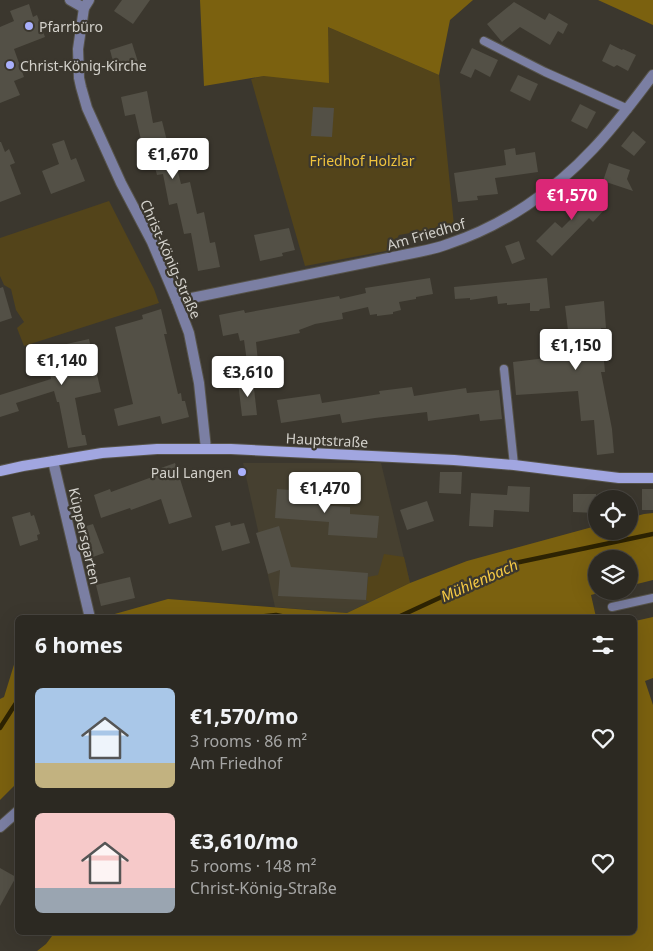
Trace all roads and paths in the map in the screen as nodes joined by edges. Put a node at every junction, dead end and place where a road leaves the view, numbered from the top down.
1 (70, 0) edge
2 (86, 4) edge
3 (484, 41) dead end
4 (653, 75) edge
5 (628, 109) junction
6 (177, 301) junction
7 (504, 369) dead end
8 (206, 449) junction
9 (53, 462) junction
10 (514, 465) junction
11 (0, 471) edge
12 (653, 478) edge
13 (653, 598) edge
14 (612, 607) dead end
15 (89, 615) edge
16 (15, 814) edge
17 (0, 828) edge

1 - 2 street
2 - 6 street, Christ-König-Straße
3 - 5 lane
4 - 5 street, Am Friedhof
5 - 6 street, Am Friedhof
6 - 8 street, Christ-König-Straße
7 - 10 lane
8 - 9 main road, Hauptstraße
8 - 10 main road, Hauptstraße
9 - 11 main road, Hauptstraße
9 - 15 street, Küppersgarten
10 - 12 main road, Hauptstraße
13 - 14 lane
16 - 17 street

